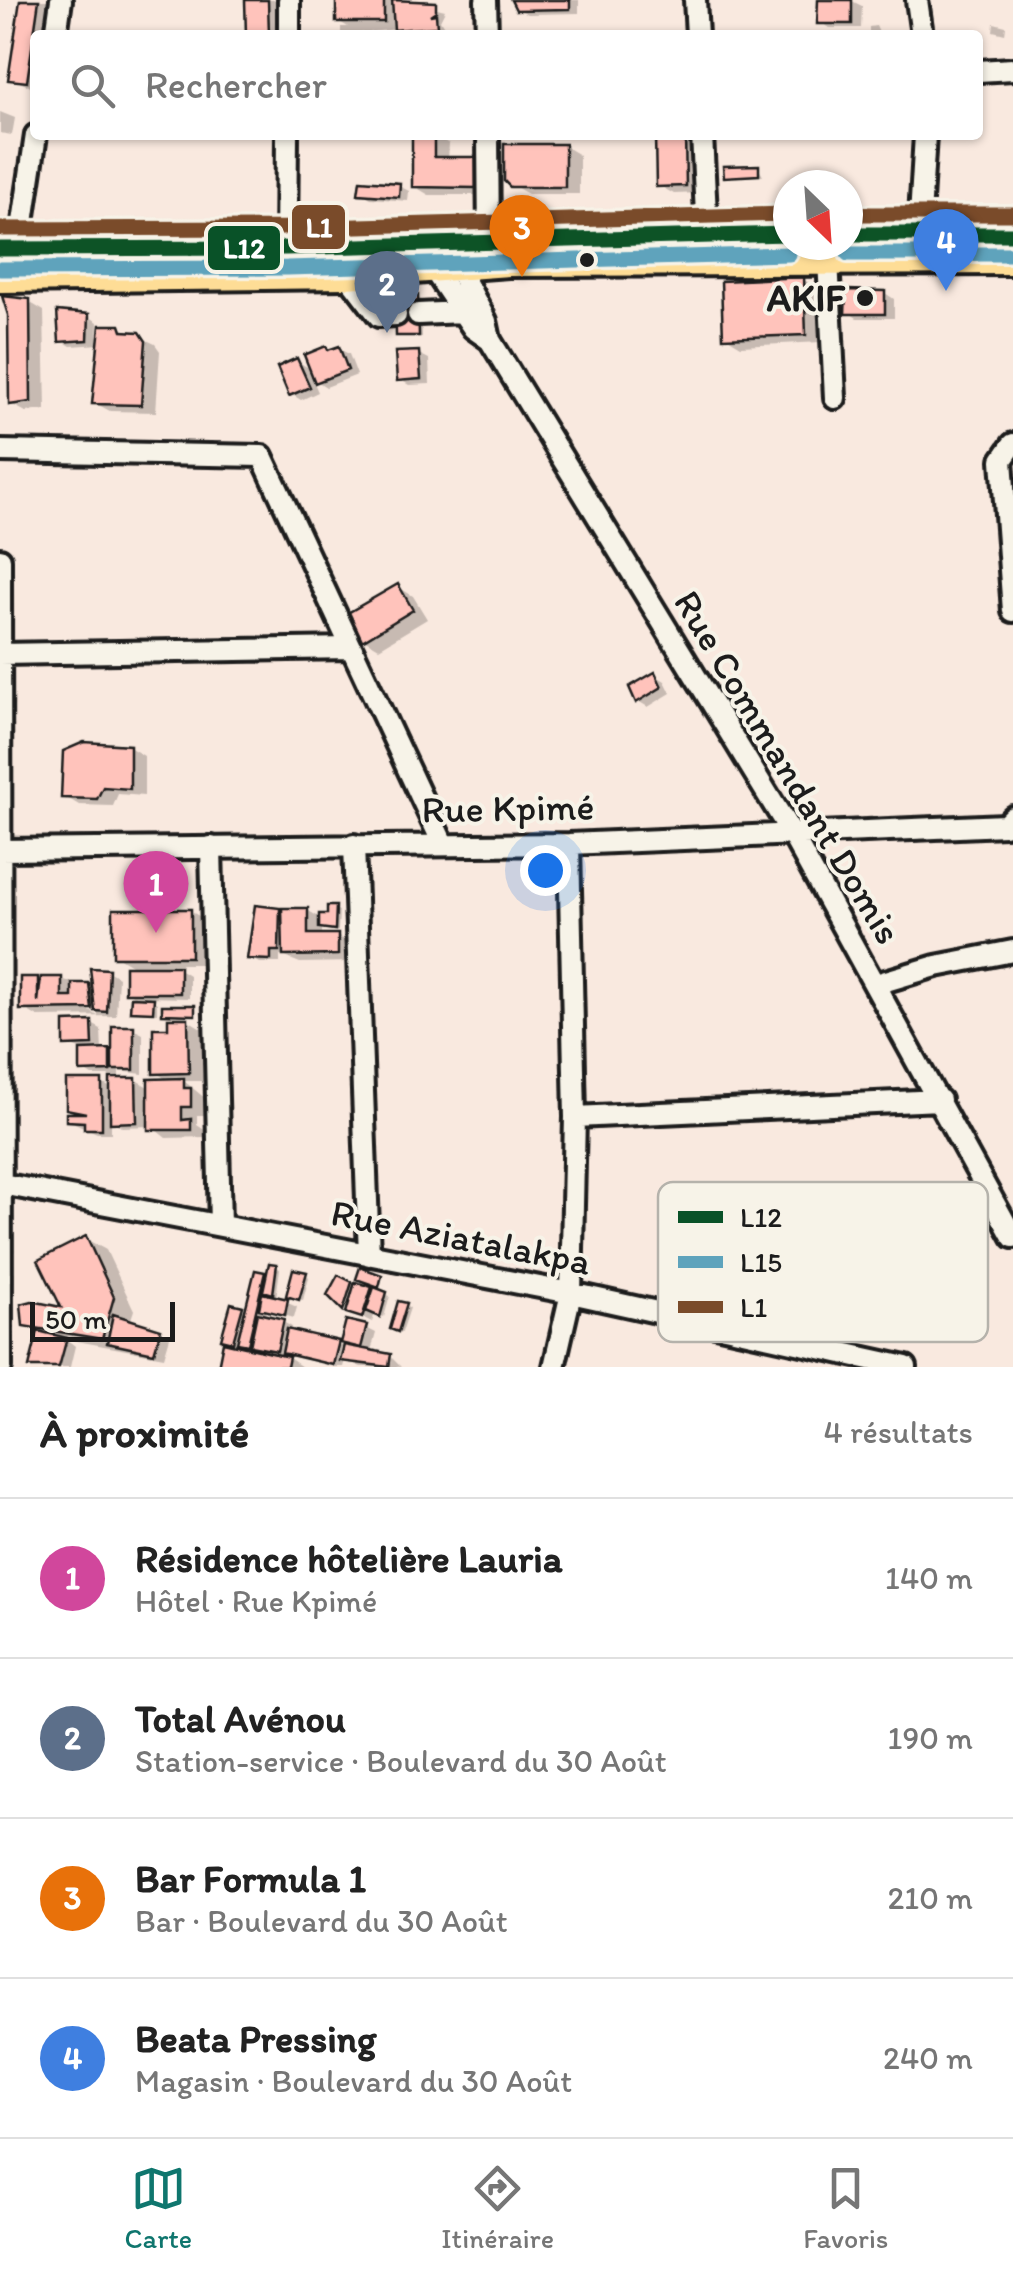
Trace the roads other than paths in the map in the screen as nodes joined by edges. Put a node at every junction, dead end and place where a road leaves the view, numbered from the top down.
1 (61, 0) edge
2 (289, 0) edge
3 (486, 0) edge
4 (695, 0) edge
5 (917, 0) edge
6 (57, 30) edge
7 (289, 30) edge
8 (487, 30) edge
9 (696, 30) edge
10 (921, 30) edge
11 (1013, 69) edge
12 (983, 71) edge
13 (35, 140) edge
14 (288, 140) edge
15 (488, 140) edge
16 (702, 140) edge
17 (924, 140) edge
18 (919, 233) junction
19 (773, 234) edge
20 (863, 234) edge
21 (1013, 234) edge
22 (707, 235) junction
23 (488, 240) junction
24 (286, 248) junction
25 (9, 249) edge
26 (443, 255) junction
27 (773, 258) edge
28 (863, 259) edge
29 (1013, 259) edge
30 (828, 260) edge
31 (346, 273) junction
32 (0, 277) edge
33 (463, 312) junction
34 (418, 314) dead end
35 (396, 315) dead end
36 (490, 340) junction
37 (834, 398) dead end
38 (1013, 444) edge
39 (0, 450) edge
40 (0, 559) edge
41 (1013, 611) edge
42 (351, 648) junction
43 (2, 654) edge
44 (1010, 823) edge
45 (790, 831) junction
46 (442, 844) junction
47 (569, 844) junction
48 (354, 845) junction
49 (211, 848) junction
50 (1, 850) edge
51 (1013, 951) edge
52 (876, 984) junction
53 (940, 1100) junction
54 (575, 1117) junction
55 (984, 1182) edge
56 (2, 1184) edge
57 (988, 1189) edge
58 (220, 1225) junction
59 (1013, 1236) edge
60 (369, 1255) junction
61 (570, 1293) junction
62 (658, 1312) edge
63 (792, 1342) edge
64 (1, 1367) edge
65 (554, 1367) edge
66 (906, 1367) edge

1 - 6 street
2 - 7 street
3 - 8 street
4 - 9 street
5 - 10 street
11 - 12 street
13 - 25 street
14 - 24 street
15 - 23 street
16 - 22 street
17 - 18 street
18 - 20 highway
18 - 21 highway
19 - 22 highway
22 - 23 highway
23 - 26 highway
24 - 25 highway
24 - 26 highway
26 - 27 highway
26 - 31 highway
26 - 33 street, Rue Commandant Domis
26 - 36 street, Rue Commandant Domis
28 - 29 highway
30 - 37 street
31 - 32 highway
31 - 35 street
33 - 34 street
33 - 36 street, Rue Commandant Domis
36 - 45 street, Rue Commandant Domis
38 - 41 street
39 - 42 street
40 - 43 street
42 - 43 street
42 - 46 street
43 - 50 street
44 - 45 street, Rue Kpimé
45 - 47 street, Rue Kpimé
45 - 52 street, Rue Commandant Domis
46 - 47 street, Rue Kpimé
46 - 48 street, Rue Kpimé
47 - 54 street
48 - 49 street, Rue Kpimé
48 - 60 street
49 - 50 street, Rue Kpimé
49 - 58 street
50 - 56 street
51 - 52 street
52 - 53 street, Rue Commandant Domis
53 - 54 street
53 - 55 street, Rue Commandant Domis
54 - 61 street
56 - 58 street, Rue Aziatalakpa
56 - 64 street
57 - 59 street, Rue Commandant Domis
58 - 60 street, Rue Aziatalakpa
60 - 61 street, Rue Aziatalakpa
61 - 62 street, Rue Aziatalakpa
61 - 65 street
63 - 66 street, Rue Aziatalakpa

